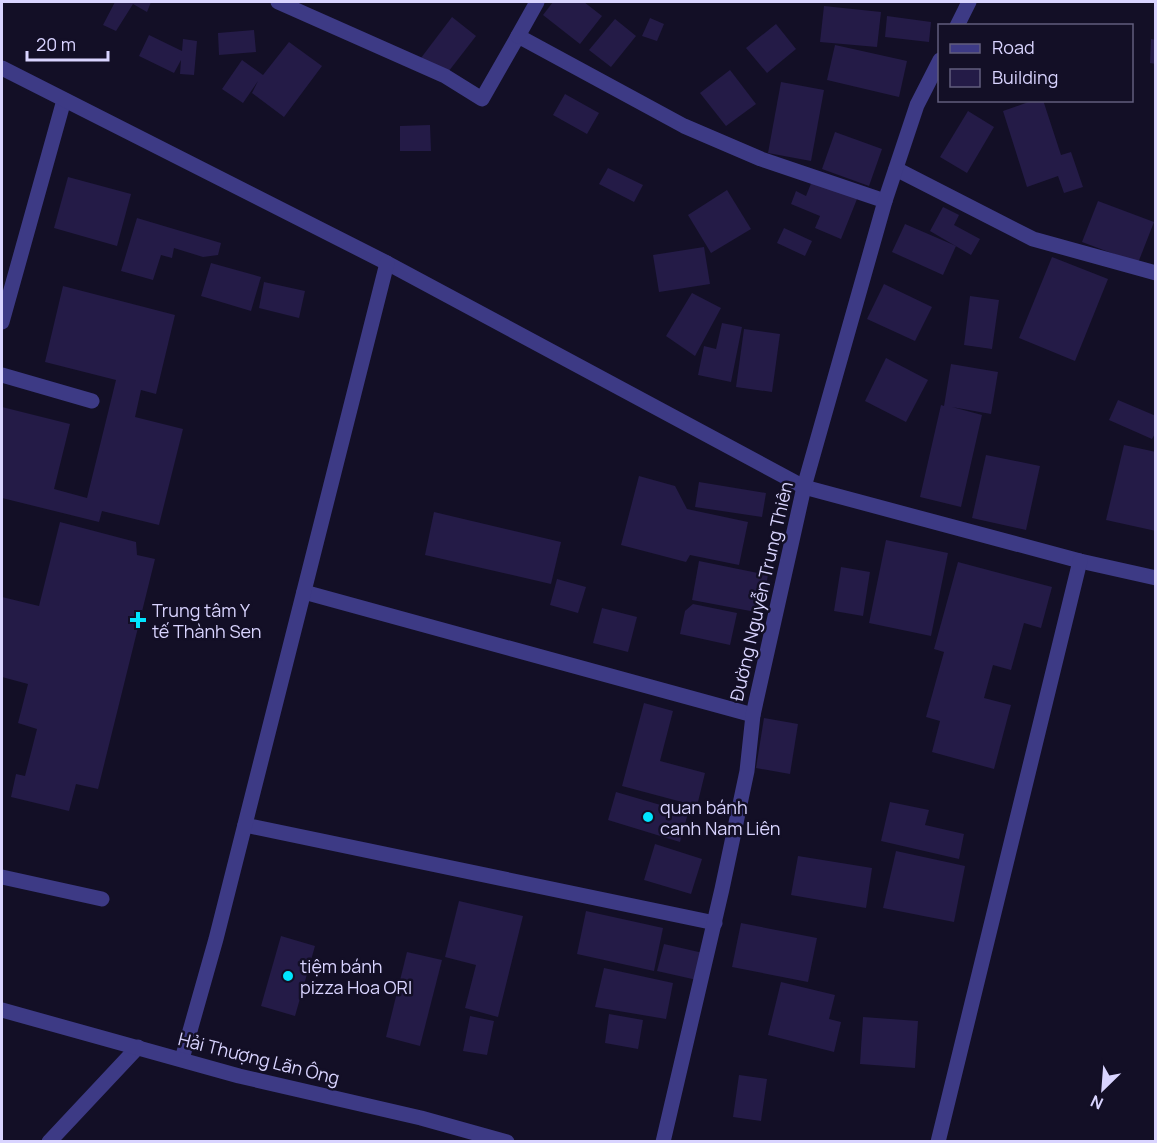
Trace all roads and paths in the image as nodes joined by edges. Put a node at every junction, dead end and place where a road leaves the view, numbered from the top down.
1 (278, 2) edge
2 (537, 2) edge
3 (969, 2) edge
4 (958, 24) edge
5 (518, 36) junction
6 (938, 62) edge
7 (2, 68) edge
8 (64, 100) junction
9 (896, 169) junction
10 (885, 201) junction
11 (387, 263) junction
12 (1155, 273) edge
13 (2, 322) edge
14 (2, 375) edge
15 (92, 401) dead end
16 (804, 487) junction
17 (1080, 561) junction
18 (1155, 578) edge
19 (304, 592) junction
20 (753, 715) junction
21 (245, 825) junction
22 (2, 877) edge
23 (102, 899) dead end
24 (715, 923) junction
25 (2, 1011) edge
26 (138, 1047) junction
27 (182, 1059) junction
28 (49, 1142) edge
29 (507, 1142) edge
30 (663, 1142) edge
31 (938, 1142) edge

1 - 5 street
2 - 5 street
3 - 4 street
5 - 10 street
6 - 9 street, Đường Nguyễn Trung Thiên
7 - 8 street
8 - 11 street
8 - 13 street
9 - 10 street, Đường Nguyễn Trung Thiên
9 - 12 street
10 - 16 street, Đường Nguyễn Trung Thiên
11 - 16 street
11 - 19 street
14 - 15 street
16 - 17 street
16 - 20 street, Đường Nguyễn Trung Thiên
17 - 18 street
17 - 31 street
19 - 20 street
19 - 21 street
20 - 24 street, Đường Nguyễn Trung Thiên
21 - 24 street
21 - 27 street
22 - 23 street
24 - 30 street, Đường Nguyễn Trung Thiên
25 - 26 street, Hải Thượng Lãn Ông
26 - 27 street, Hải Thượng Lãn Ông
26 - 28 street
27 - 29 street, Hải Thượng Lãn Ông

